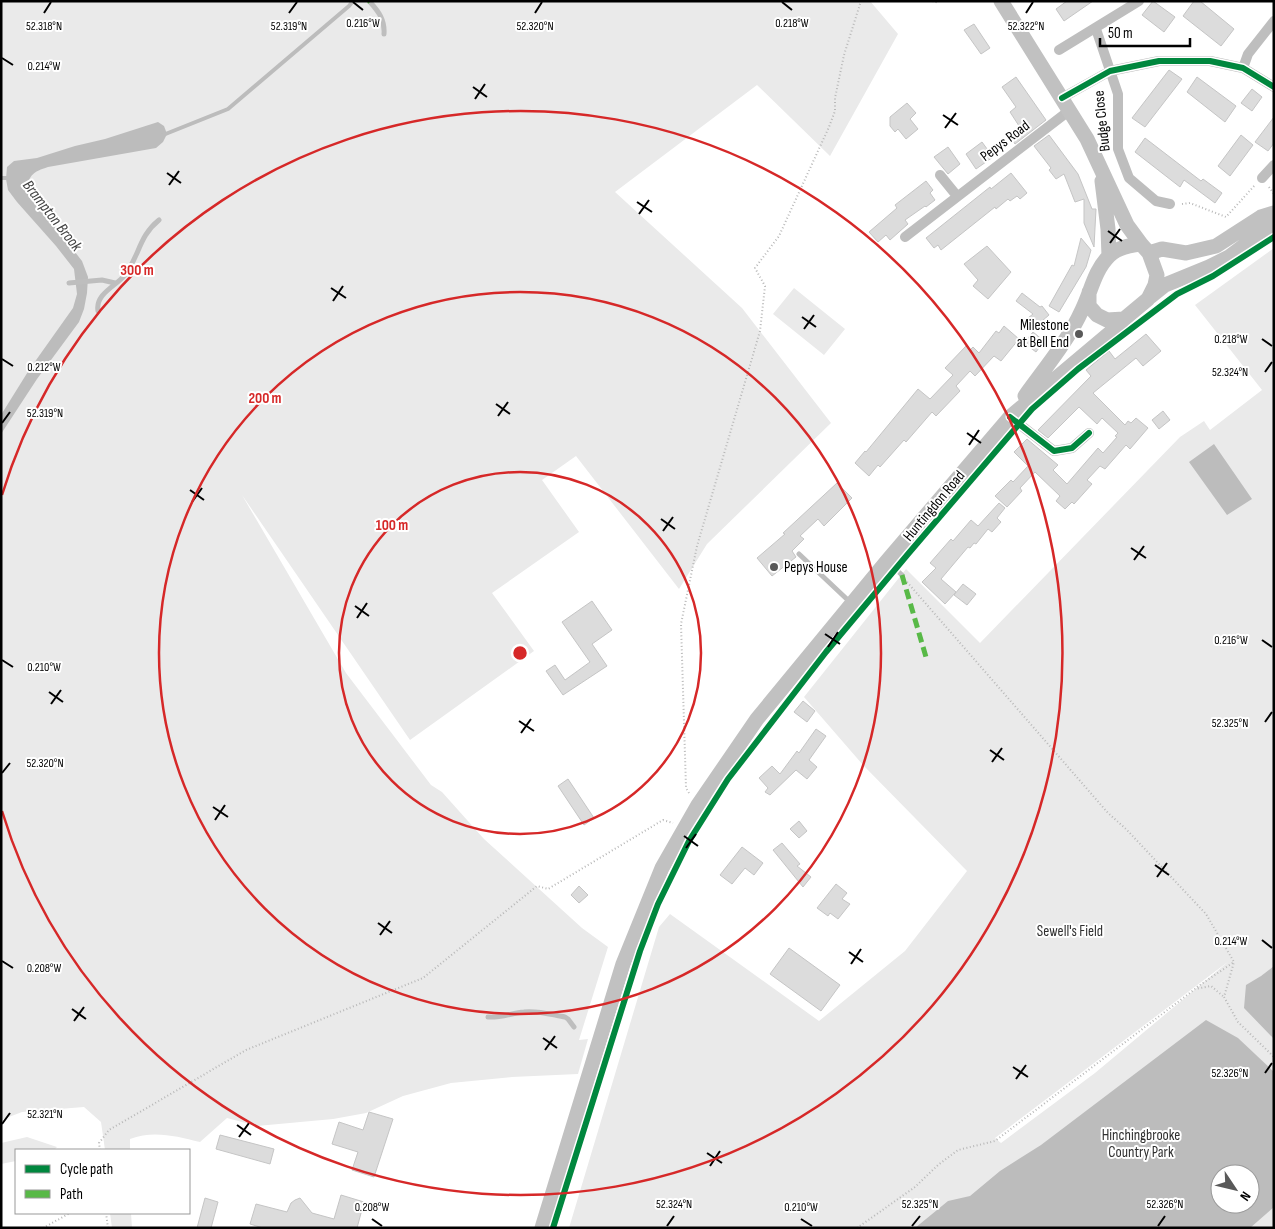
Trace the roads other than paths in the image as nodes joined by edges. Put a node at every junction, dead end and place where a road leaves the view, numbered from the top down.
1 (1001, 1) edge
2 (1139, 1) edge
3 (370, 2) edge
4 (1274, 21) edge
5 (1096, 29) junction
6 (384, 34) dead end
7 (1059, 50) dead end
8 (1243, 68) junction
9 (1110, 71) junction
10 (1274, 87) edge
11 (1066, 104) junction
12 (1274, 165) edge
13 (1100, 168) junction
14 (940, 175) dead end
15 (1262, 178) road end
16 (957, 196) junction
17 (1170, 204) road end
18 (1274, 213) edge
19 (160, 220) dead end
20 (1274, 222) edge
21 (905, 237) dead end
22 (1145, 248) junction
23 (1109, 256) junction
24 (69, 283) dead end
25 (115, 283) junction
26 (1088, 292) junction
27 (1148, 299) junction
28 (98, 311) dead end
29 (1124, 319) junction
30 (1012, 414) junction
31 (1089, 433) dead end
32 (798, 554) dead end
33 (887, 561) junction
34 (900, 574) road end
35 (853, 602) junction
36 (488, 1017) dead end
37 (574, 1027) dead end
38 (542, 1228) edge

1 - 11 main road
2 - 5 street
3 - 6 lane
4 - 8 street
5 - 7 street
5 - 9 street, Budge Close
8 - 9 street, Pepys Road
8 - 10 street, Pepys Road
9 - 11 street, Pepys Road
9 - 17 street, Budge Close
11 - 13 main road
11 - 16 street, Pepys Road
12 - 15 street
13 - 22 main road
13 - 23 main road
14 - 16 street
16 - 21 street, Pepys Road
18 - 22 main road
19 - 25 lane
20 - 27 main road
22 - 23 main road
22 - 27 main road
23 - 26 main road
24 - 25 lane
25 - 28 lane
26 - 29 main road
26 - 30 main road
27 - 29 main road
29 - 30 main road
30 - 31 street
30 - 33 main road, Huntingdon Road
32 - 35 lane
33 - 34 lane
33 - 35 main road, Huntingdon Road
35 - 38 main road, Huntingdon Road
36 - 37 lane

